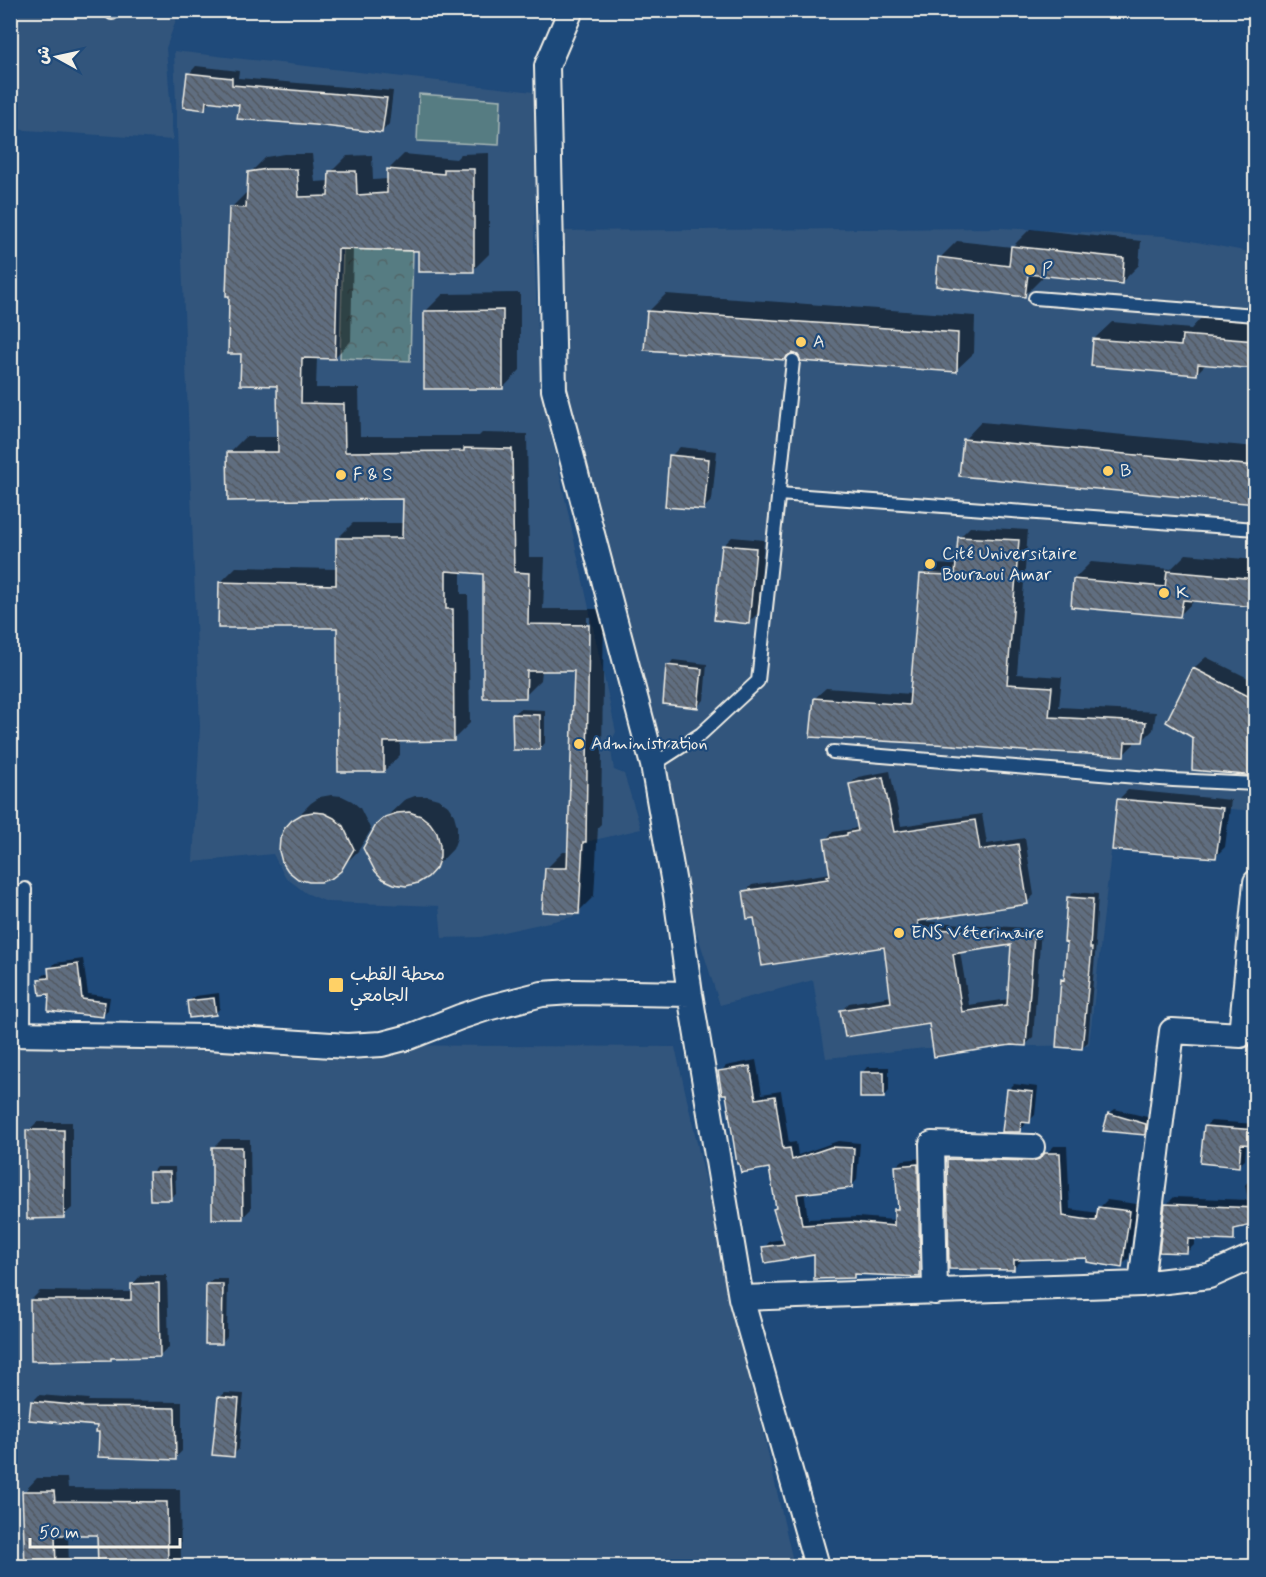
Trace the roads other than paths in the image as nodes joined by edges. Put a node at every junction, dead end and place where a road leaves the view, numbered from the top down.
1 (571, 10) edge
2 (1035, 298) dead end
3 (1256, 315) edge
4 (793, 361) dead end
5 (779, 494) junction
6 (1256, 529) edge
7 (833, 752) dead end
8 (653, 765) junction
9 (1256, 784) edge
10 (1256, 882) edge
11 (25, 889) dead end
12 (690, 994) junction
13 (17, 1034) edge
14 (1032, 1147) dead end
15 (1256, 1256) edge
16 (1141, 1284) junction
17 (936, 1292) junction
18 (741, 1298) junction
19 (818, 1566) edge

1 - 8 street
2 - 3 lane
4 - 5 lane
5 - 6 lane
5 - 8 lane
7 - 9 lane
8 - 12 street
10 - 16 street
11 - 13 lane
12 - 13 street
12 - 18 street
14 - 17 street
15 - 16 street
16 - 17 street
17 - 18 street
18 - 19 street

